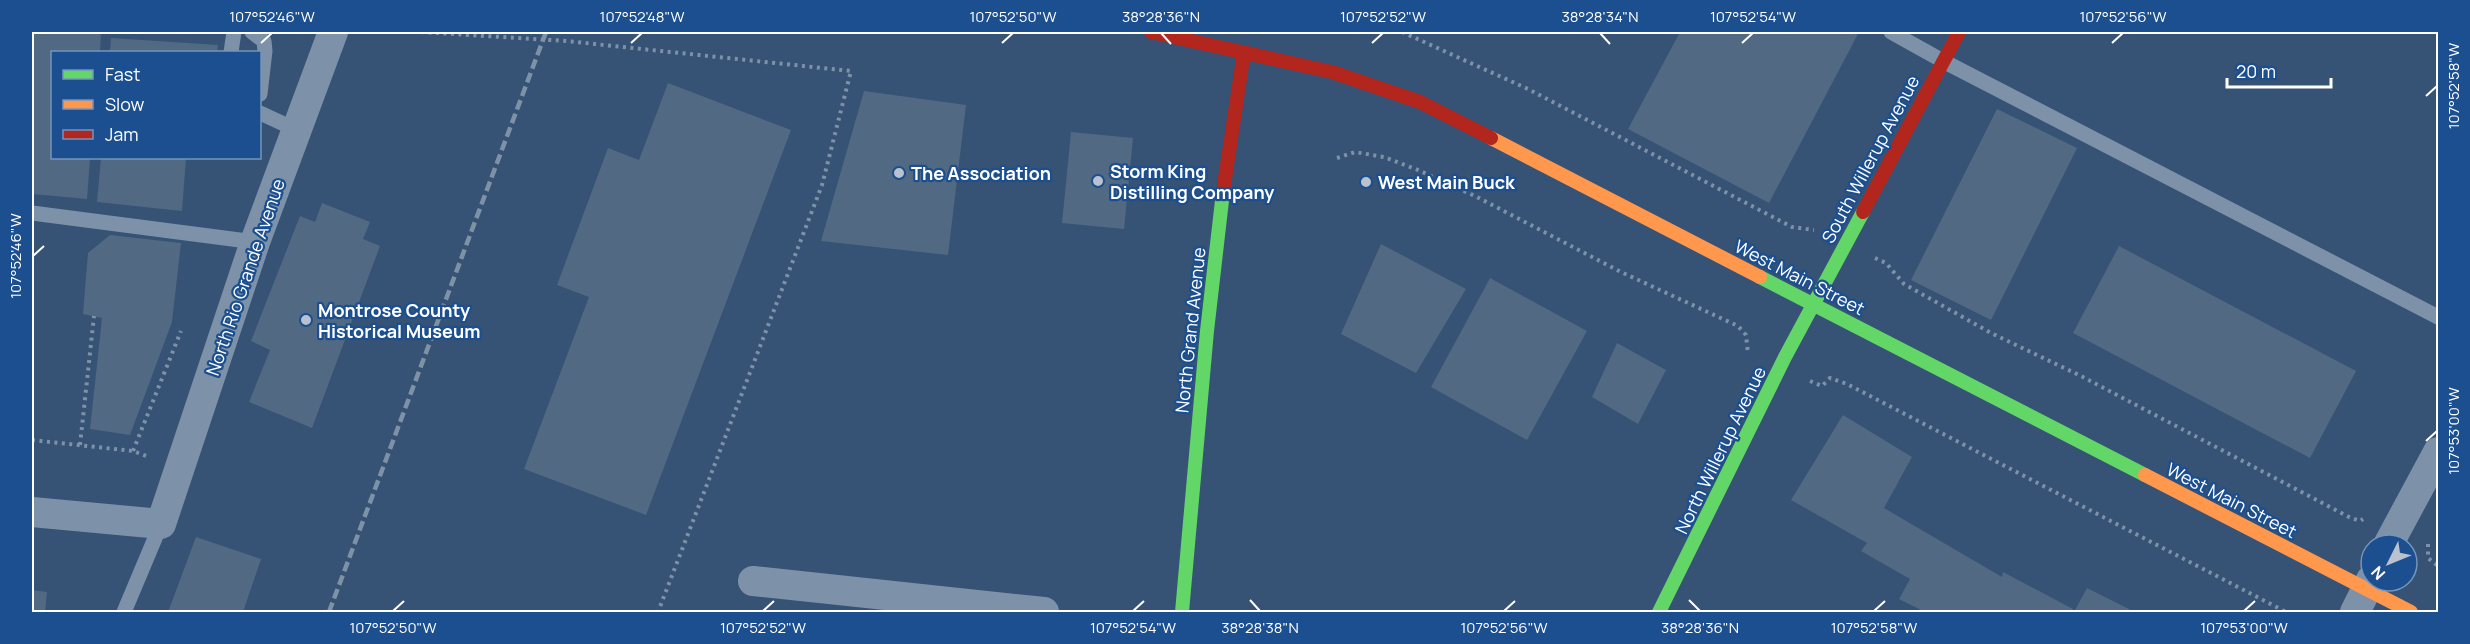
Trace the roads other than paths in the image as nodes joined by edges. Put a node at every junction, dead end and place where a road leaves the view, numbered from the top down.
1 (234, 32) edge
2 (252, 32) edge
3 (333, 32) edge
4 (1151, 32) edge
5 (1891, 32) edge
6 (1959, 32) edge
7 (1245, 42) edge
8 (231, 51) edge
9 (1943, 61) junction
10 (261, 85) edge
11 (261, 113) edge
12 (297, 129) junction
13 (32, 213) edge
14 (255, 242) junction
15 (1815, 304) junction
16 (2439, 317) edge
17 (2439, 452) edge
18 (32, 512) edge
19 (161, 524) junction
20 (2395, 533) edge
21 (753, 581) dead end
22 (2364, 594) edge
23 (124, 612) edge
24 (1044, 612) edge
25 (1182, 612) edge
26 (1659, 612) edge
27 (2411, 612) edge

1 - 8 lane
2 - 10 lane
3 - 12 street, North Rio Grande Avenue
4 - 7 main road, West Main Street
5 - 9 lane
6 - 9 main road, South Willerup Avenue
7 - 15 main road, West Main Street
7 - 25 main road, North Grand Avenue
9 - 15 main road, South Willerup Avenue
9 - 16 lane
11 - 12 lane
12 - 14 street, North Rio Grande Avenue
13 - 14 lane
14 - 19 street, North Rio Grande Avenue
15 - 22 main road, West Main Street
15 - 26 main road, North Willerup Avenue
17 - 20 street
18 - 19 street
19 - 23 lane
21 - 24 street
22 - 27 main road, West Main Street

